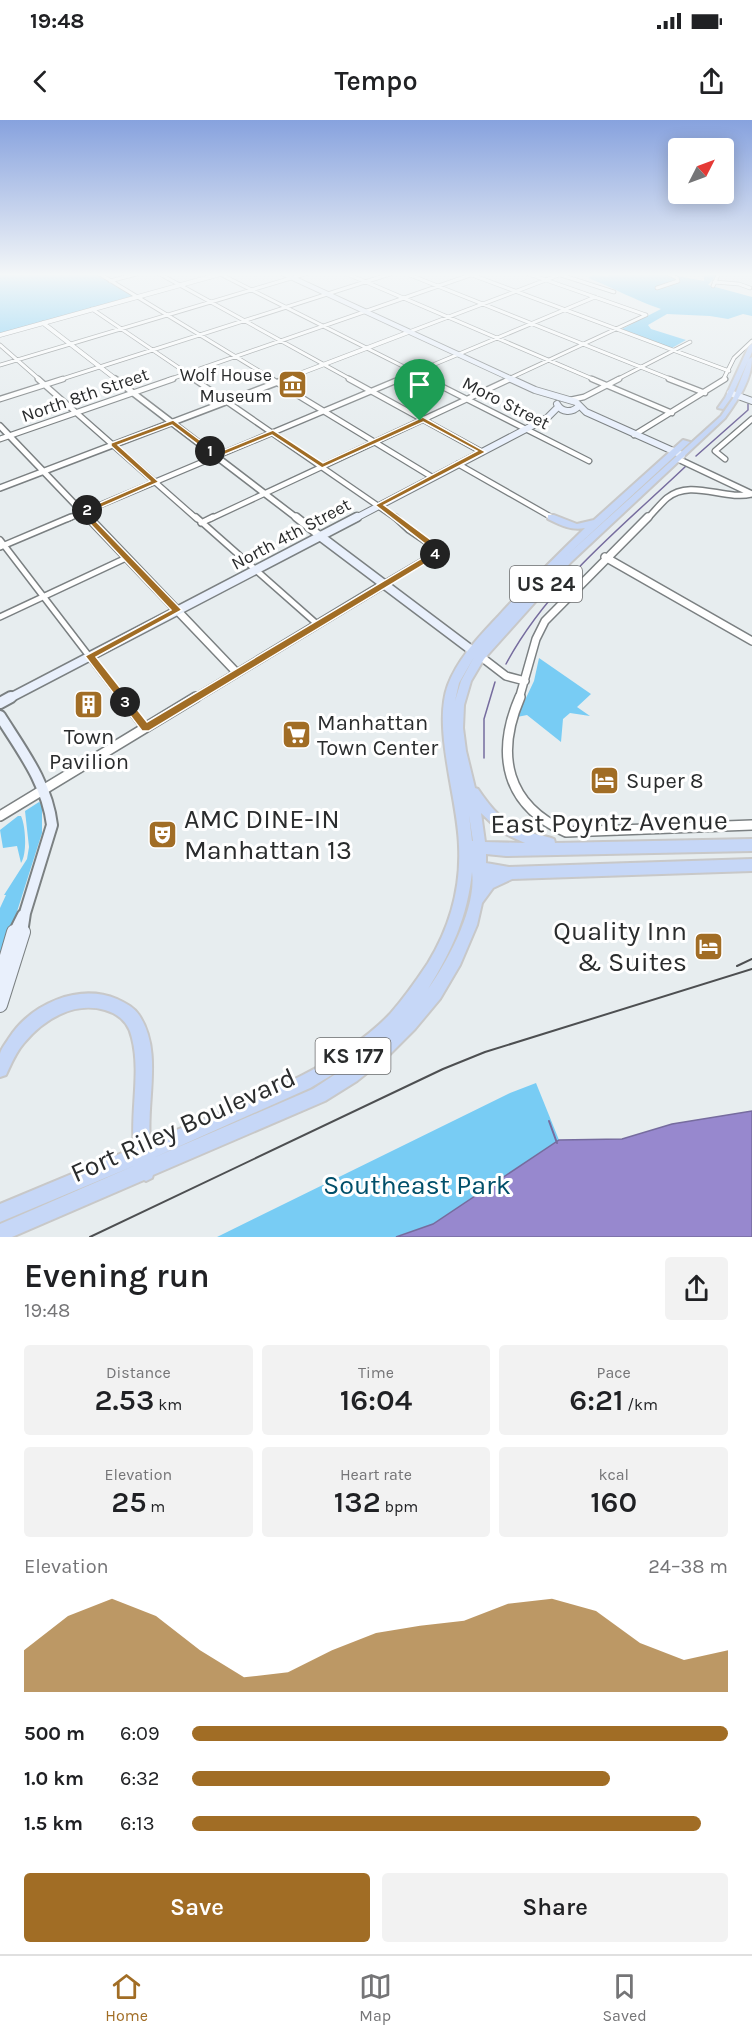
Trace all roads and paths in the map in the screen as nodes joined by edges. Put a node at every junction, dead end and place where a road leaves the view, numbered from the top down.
1 (35, 325) edge
2 (46, 325) edge
3 (115, 325) edge
4 (133, 325) edge
5 (185, 325) edge
6 (231, 325) edge
7 (252, 325) edge
8 (395, 325) edge
9 (427, 325) edge
10 (467, 325) edge
11 (529, 325) edge
12 (535, 325) edge
13 (606, 325) edge
14 (624, 325) edge
15 (323, 326) joint
16 (121, 329) junction
17 (616, 329) junction
18 (409, 332) junction
19 (0, 335) edge
20 (199, 335) junction
21 (497, 338) junction
22 (281, 341) junction
23 (690, 342) dead end
24 (70, 344) junction
25 (584, 344) junction
26 (0, 345) edge
27 (750, 346) edge
28 (367, 348) junction
29 (152, 350) junction
30 (673, 351) junction
31 (459, 354) junction
32 (235, 357) junction
33 (752, 359) edge
34 (17, 360) junction
35 (549, 361) junction
36 (324, 364) junction
37 (0, 365) edge
38 (100, 366) junction
39 (642, 367) junction
40 (729, 372) junction
41 (416, 373) junction
42 (187, 374) junction
43 (510, 379) junction
44 (277, 382) junction
45 (45, 385) junction
46 (607, 385) junction
47 (372, 391) junction
48 (134, 392) junction
49 (705, 393) junction
50 (735, 395) junction
51 (584, 397) junction
52 (0, 399) edge
53 (467, 399) junction
54 (752, 399) edge
55 (227, 401) junction
56 (562, 403) junction
57 (575, 408) junction
58 (324, 411) junction
59 (76, 412) junction
60 (672, 413) junction
61 (547, 418) junction
62 (423, 419) junction
63 (752, 419) edge
64 (173, 422) junction
65 (0, 426) edge
66 (523, 427) junction
67 (614, 428) junction
68 (273, 432) junction
69 (9, 435) junction
70 (637, 435) junction
71 (0, 439) edge
72 (375, 442) junction
73 (113, 445) junction
74 (482, 452) junction
75 (676, 455) junction
76 (216, 456) junction
77 (725, 459) dead end
78 (589, 460) dead end
79 (458, 464) junction
80 (322, 466) junction
81 (44, 471) junction
82 (429, 476) junction
83 (155, 482) junction
84 (731, 483) junction
85 (0, 488) edge
86 (264, 493) junction
87 (752, 494) edge
88 (723, 496) junction
89 (620, 501) junction
90 (379, 505) junction
91 (83, 512) junction
92 (551, 517) junction
93 (201, 522) junction
94 (320, 536) junction
95 (1, 544) edge
96 (560, 556) junction
97 (605, 557) junction
98 (126, 558) junction
99 (255, 570) junction
100 (384, 584) junction
101 (44, 596) junction
102 (177, 610) junction
103 (0, 617) edge
104 (317, 624) junction
105 (752, 641) edge
106 (477, 654) junction
107 (90, 656) junction
108 (236, 672) junction
109 (525, 681) junction
110 (0, 703) edge
111 (0, 716) edge
112 (145, 728) junction
113 (466, 776) junction
114 (45, 789) junction
115 (0, 816) edge
116 (752, 825) edge
117 (752, 844) edge
118 (473, 847) junction
119 (564, 848) junction
120 (752, 865) edge
121 (473, 866) junction
122 (509, 873) junction
123 (475, 902) junction
124 (25, 913) junction
125 (0, 980) edge
126 (0, 1005) edge
127 (0, 1069) edge
128 (144, 1153) junction
129 (146, 1172) junction
130 (0, 1213) edge
131 (0, 1233) edge

1 - 19 street
2 - 24 street
3 - 16 street
4 - 16 street
5 - 20 street
6 - 20 street
7 - 22 street
8 - 18 main road
9 - 18 street
10 - 21 street
11 - 21 street
12 - 25 street
13 - 17 street
14 - 17 street
15 - 22 street, North 8th Street
15 - 28 street, Moro Street
16 - 24 street
16 - 29 street
17 - 25 street
17 - 30 street
18 - 28 street
18 - 31 main road
20 - 29 street
20 - 32 street
21 - 31 street
21 - 35 street
22 - 32 street, North 8th Street
22 - 36 street
23 - 30 street
24 - 34 street
24 - 38 street
25 - 35 street
25 - 39 street
26 - 34 street
27 - 40 street
27 - 50 highway, US 24
28 - 36 street
28 - 41 street, Moro Street
29 - 38 street
29 - 42 street
30 - 39 street
30 - 40 street
31 - 41 street
31 - 43 main road
32 - 42 street, North 8th Street
32 - 44 street
33 - 50 highway, US 24
34 - 37 street
34 - 45 street
35 - 43 street
35 - 46 street
36 - 44 street
36 - 47 street
38 - 45 street
38 - 48 street
39 - 46 street
39 - 49 street
40 - 49 street
41 - 47 street
41 - 53 street, Moro Street
42 - 48 street, North 8th Street
42 - 55 street
43 - 53 street
43 - 56 main road
44 - 55 street
44 - 58 street
45 - 52 street
45 - 59 street
46 - 51 street
46 - 60 street
47 - 58 street
47 - 62 street
48 - 59 street, North 8th Street
48 - 64 street
49 - 60 street
50 - 54 main road
50 - 75 highway, US 24
51 - 56 street
51 - 57 street
53 - 62 street
53 - 66 street, Moro Street
55 - 64 street
55 - 68 street
56 - 57 main road
56 - 57 main road
56 - 61 main road, North 4th Street
57 - 61 main road, North 4th Street
57 - 67 main road
57 - 70 main road
58 - 68 street
58 - 72 street
59 - 69 street, North 8th Street
59 - 73 street
60 - 70 street
61 - 66 main road, North 4th Street
62 - 72 street
62 - 74 street
63 - 77 street
64 - 73 street
64 - 76 street
65 - 69 street
66 - 74 main road, North 4th Street
66 - 78 street, Moro Street
67 - 70 street
67 - 75 main road
68 - 76 street
68 - 80 street
69 - 71 street, North 8th Street
69 - 81 street
70 - 75 main road
72 - 80 street
72 - 82 street
73 - 81 street
73 - 83 street
74 - 79 main road, North 4th Street
75 - 84 street
75 - 87 street
75 - 89 highway, US 24
75 - 106 highway, US 24
76 - 83 street
76 - 86 street
79 - 82 main road, North 4th Street
79 - 92 street
80 - 86 street
80 - 90 street
81 - 85 street
81 - 91 street
82 - 90 main road, North 4th Street
83 - 91 street
83 - 93 street
84 - 87 street
84 - 88 street
86 - 93 street
86 - 94 street
87 - 88 street
88 - 97 street
89 - 92 highway
89 - 96 highway, US 24
90 - 94 main road, North 4th Street
90 - 100 street
91 - 95 street
91 - 98 street
92 - 96 highway
93 - 99 street
94 - 99 main road, North 4th Street
94 - 100 main road
95 - 101 street
96 - 106 highway, US 24
97 - 105 street
97 - 109 street
98 - 101 street
98 - 102 street
99 - 102 main road, North 4th Street
99 - 104 street
100 - 104 street
100 - 106 main road
101 - 103 street
101 - 107 street
102 - 107 main road, North 4th Street
102 - 108 street
104 - 108 street
106 - 109 street
106 - 113 highway, US 24
106 - 118 highway, US 24
107 - 110 main road, North 4th Street
107 - 112 street
108 - 112 street
109 - 116 street
111 - 114 main road
112 - 114 street
113 - 118 highway
113 - 119 highway, US 24
114 - 115 street
114 - 124 main road
117 - 119 highway, East Poyntz Avenue / US 24
118 - 119 highway, East Poyntz Avenue / US 24
118 - 121 highway
120 - 122 highway, East Poyntz Avenue
121 - 122 highway, East Poyntz Avenue
121 - 123 highway, Fort Riley Boulevard / KS 177
121 - 128 highway, Fort Riley Boulevard / KS 177
122 - 123 highway
123 - 129 highway, Fort Riley Boulevard / KS 177
124 - 125 main road
124 - 126 main road
127 - 128 highway
128 - 129 highway
128 - 130 highway, Fort Riley Boulevard / KS 177
129 - 131 highway, Fort Riley Boulevard

